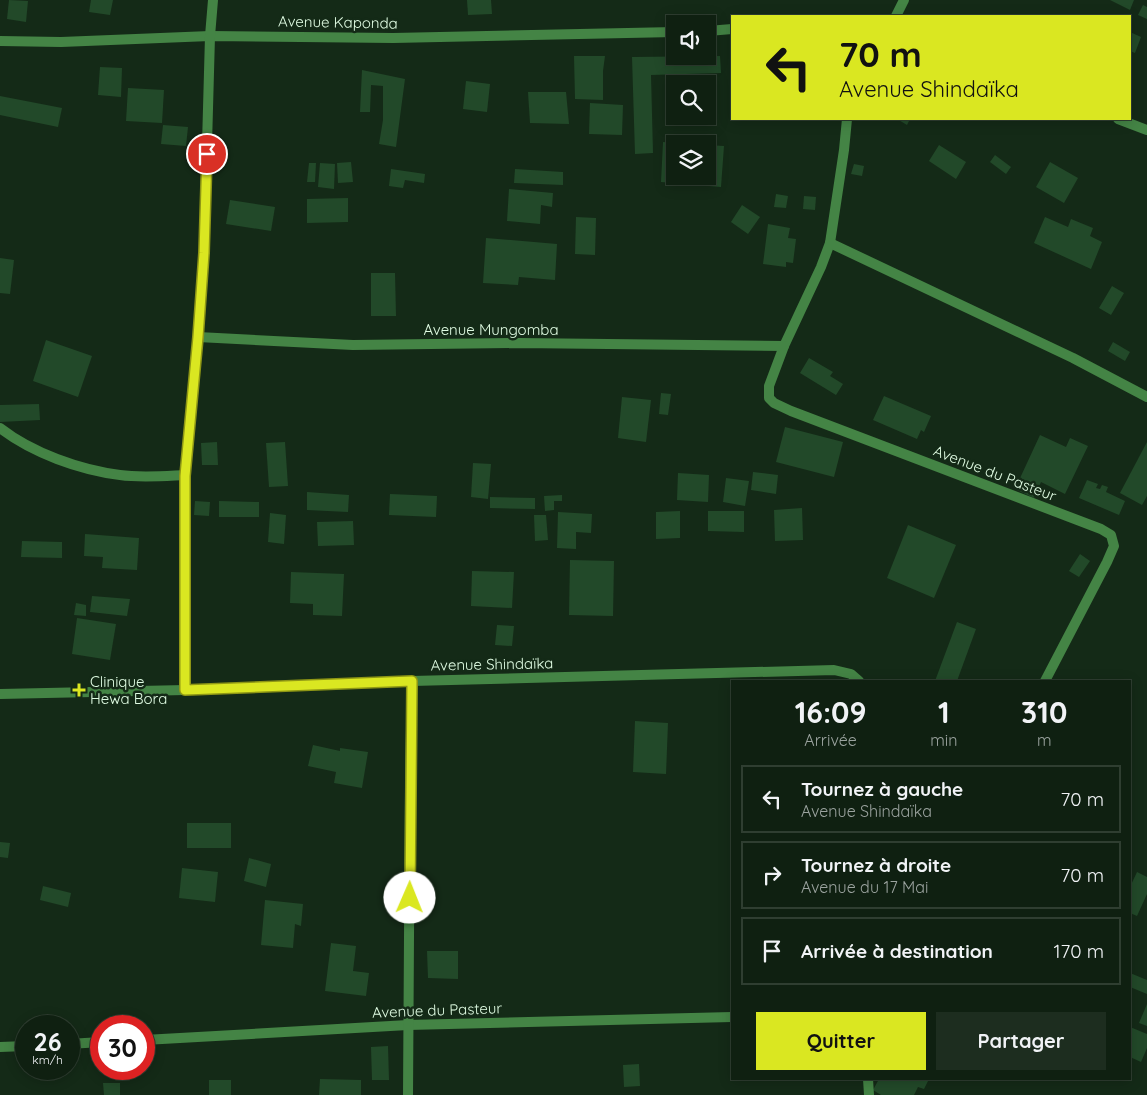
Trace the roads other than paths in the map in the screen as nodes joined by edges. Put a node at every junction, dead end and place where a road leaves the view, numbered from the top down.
1 (213, 0) edge
2 (904, 0) edge
3 (896, 15) edge
4 (731, 30) edge
5 (716, 31) edge
6 (666, 32) edge
7 (210, 36) junction
8 (0, 41) edge
9 (847, 120) edge
10 (1121, 120) edge
11 (1147, 130) edge
12 (830, 243) junction
13 (198, 337) junction
14 (784, 346) junction
15 (1147, 397) edge
16 (0, 428) edge
17 (185, 476) junction
18 (858, 680) edge
19 (1046, 680) edge
20 (412, 681) junction
21 (185, 690) junction
22 (0, 694) edge
23 (731, 1017) edge
24 (408, 1025) junction
25 (155, 1039) edge
26 (15, 1047) edge
27 (0, 1048) edge
28 (868, 1080) edge
29 (408, 1095) edge
30 (869, 1095) edge

1 - 7 street
2 - 3 street
4 - 5 street
6 - 7 street, Avenue Kaponda
7 - 8 street, Avenue Kaponda
7 - 13 street
9 - 12 street
10 - 11 street
12 - 14 street
12 - 15 street
13 - 14 street, Avenue Mungomba
13 - 17 street
14 - 19 street, Avenue du Pasteur
16 - 17 street
17 - 21 street
18 - 20 street, Avenue Shindaïka
20 - 21 street, Avenue Shindaïka
20 - 24 street
21 - 22 street, Avenue Shindaïka
23 - 24 street, Avenue du Pasteur
24 - 25 street, Avenue du Pasteur
24 - 29 street
26 - 27 street
28 - 30 street

